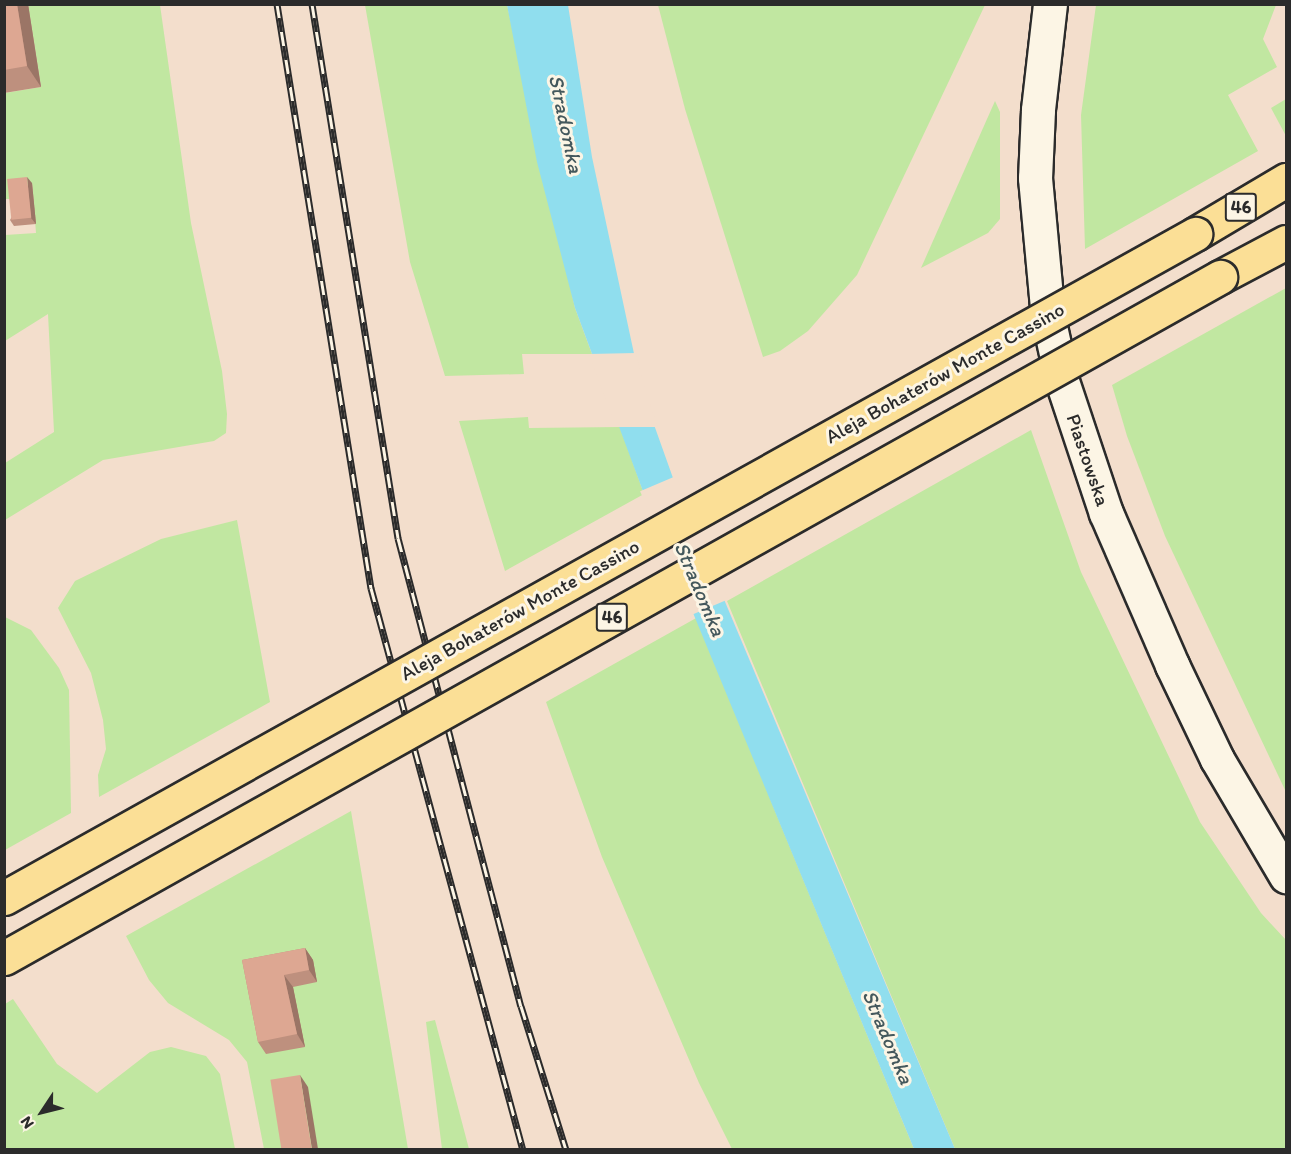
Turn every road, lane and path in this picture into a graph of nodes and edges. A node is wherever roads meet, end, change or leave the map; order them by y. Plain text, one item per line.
1 (1050, 4) edge
2 (1287, 180) edge
3 (1287, 242) edge
4 (1287, 876) edge
5 (4, 898) edge
6 (4, 957) edge

1 - 4 street, Piastowska
2 - 5 main road, Aleja Bohaterów Monte Cassino / 46, bridge
3 - 6 main road, 46, bridge

